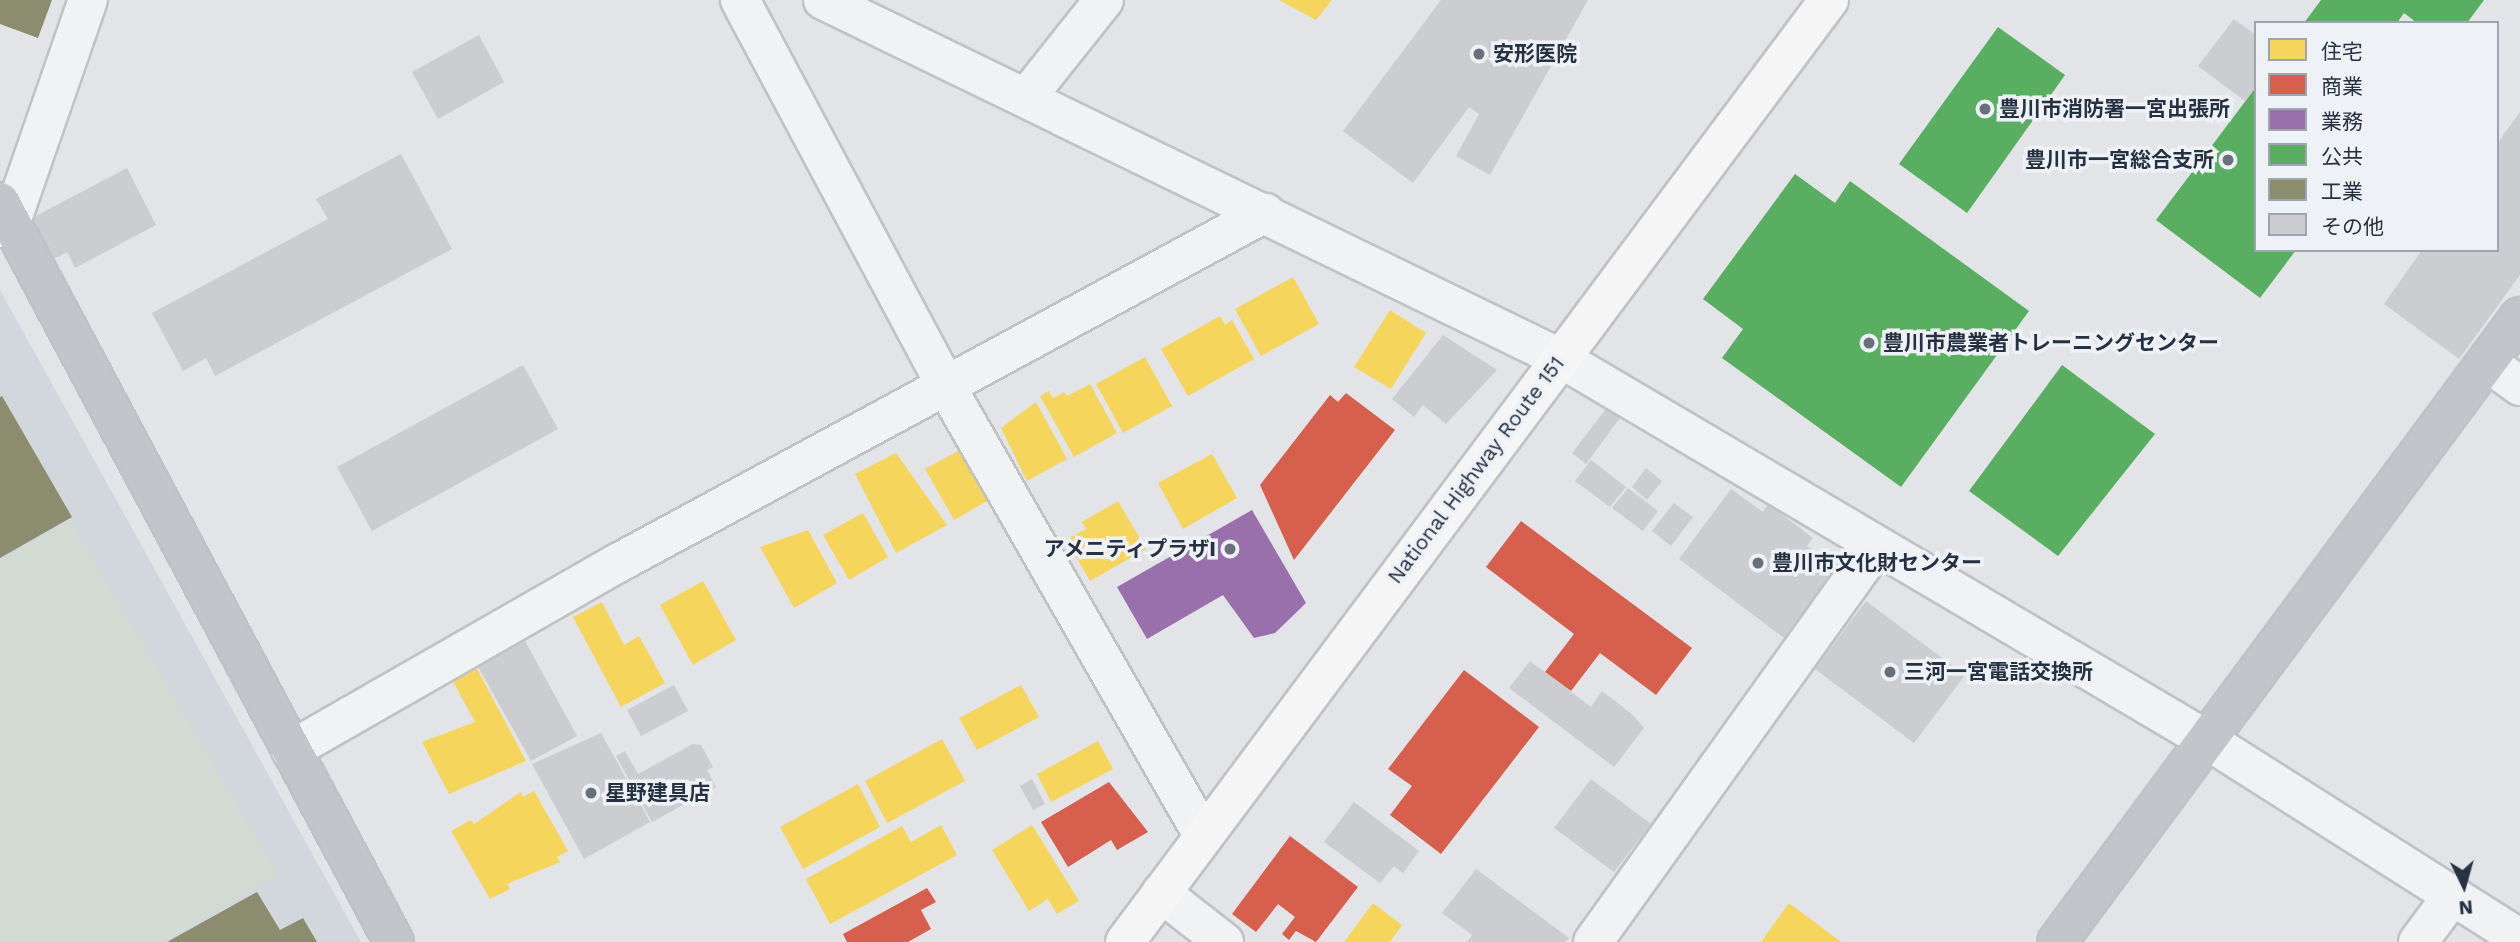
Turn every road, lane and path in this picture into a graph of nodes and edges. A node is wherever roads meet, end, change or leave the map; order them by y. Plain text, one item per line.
1 (88, 0) edge
2 (740, 0) edge
3 (823, 0) edge
4 (1104, 0) edge
5 (1829, 0) edge
6 (1026, 98) junction
7 (1265, 213) junction
8 (4, 217) edge
9 (2520, 317) edge
10 (1560, 358) junction
11 (2487, 362) junction
12 (2520, 386) edge
13 (947, 388) junction
14 (1877, 546) junction
15 (2207, 740) junction
16 (291, 750) junction
17 (1203, 835) junction
18 (1161, 893) junction
19 (2453, 894) junction
20 (2520, 939) edge
21 (394, 942) edge
22 (1125, 942) edge
23 (1224, 942) edge
24 (1593, 942) edge
25 (2057, 942) edge
26 (2418, 942) edge

1 - 8 street
2 - 13 street
3 - 6 street
4 - 6 street
5 - 10 highway, National Highway Route 151
6 - 7 street
7 - 10 street
7 - 13 street
8 - 16 main road
9 - 11 main road
10 - 14 street
10 - 17 highway, National Highway Route 151
11 - 12 street
11 - 15 main road
13 - 16 street
13 - 17 street
14 - 15 street
14 - 24 street
15 - 19 street
15 - 25 main road
16 - 21 main road
17 - 18 highway, National Highway Route 151
18 - 22 highway, National Highway Route 151
18 - 23 street
19 - 20 street
19 - 26 street

